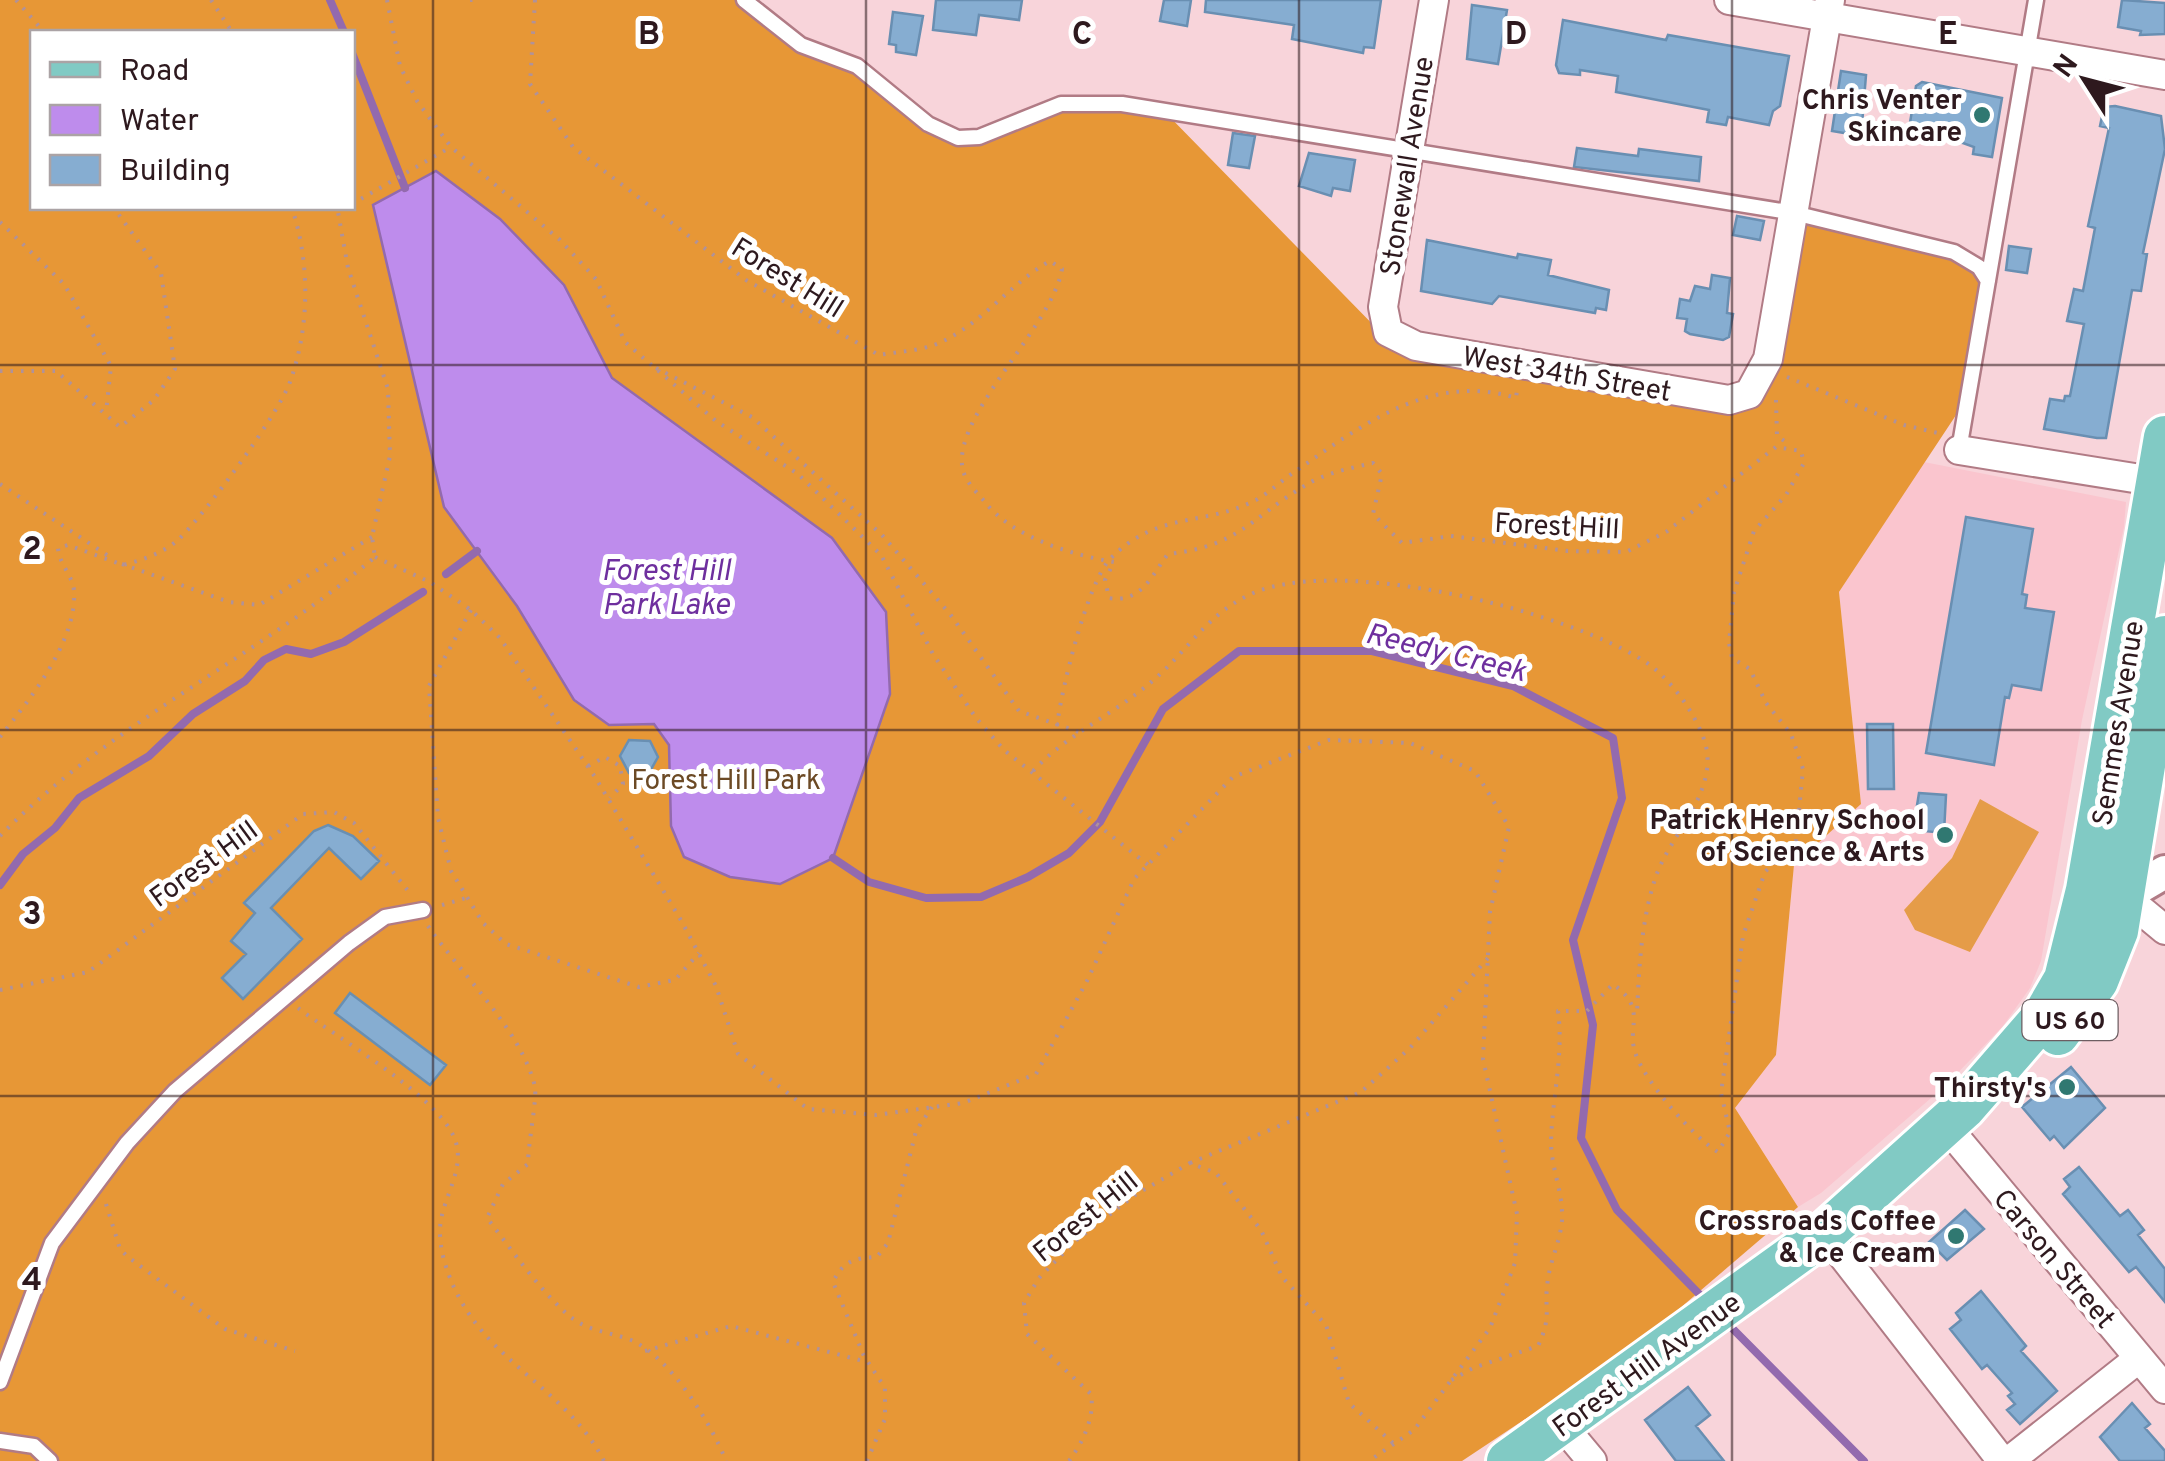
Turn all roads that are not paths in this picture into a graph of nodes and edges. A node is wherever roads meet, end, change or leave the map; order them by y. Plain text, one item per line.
1 (744, 0) edge
2 (1434, 0) edge
3 (1730, 0) edge
4 (2036, 0) edge
5 (1829, 8) edge
6 (2028, 52) junction
7 (2165, 75) edge
8 (1409, 152) junction
9 (1794, 214) junction
10 (1988, 281) junction
11 (1388, 332) joint
12 (2165, 437) edge
13 (1960, 444) joint
14 (2162, 482) edge
15 (2165, 637) edge
16 (2165, 872) edge
17 (2106, 893) junction
18 (423, 910) road end
19 (2165, 930) edge
20 (1955, 1117) junction
21 (1815, 1240) junction
22 (2138, 1359) junction
23 (0, 1382) edge
24 (2165, 1390) edge
25 (1562, 1424) junction
26 (0, 1441) edge
27 (50, 1461) edge
28 (1508, 1461) edge
29 (1592, 1461) edge
30 (2005, 1461) edge

1 - 8 lane
2 - 8 street, Stonewall Avenue
3 - 5 street
4 - 6 lane
5 - 6 street
5 - 9 street
6 - 7 street
6 - 10 lane
8 - 9 lane
8 - 11 street, Stonewall Avenue
9 - 10 lane
9 - 11 street, West 34th Street
10 - 13 lane
12 - 14 main road, Semmes Avenue / US 60
13 - 14 street
14 - 17 main road, Semmes Avenue / US 60
15 - 17 main road, Semmes Avenue / US 60
16 - 17 street
17 - 19 street
17 - 20 main road, Forest Hill Avenue / US 60
18 - 23 lane
20 - 21 main road, Forest Hill Avenue / US 60
20 - 22 street, Carson Street
21 - 25 main road, Forest Hill Avenue / US 60
21 - 30 street
22 - 24 street, Carson Street
22 - 30 street
25 - 28 main road, Forest Hill Avenue / US 60
25 - 29 street
26 - 27 lane

